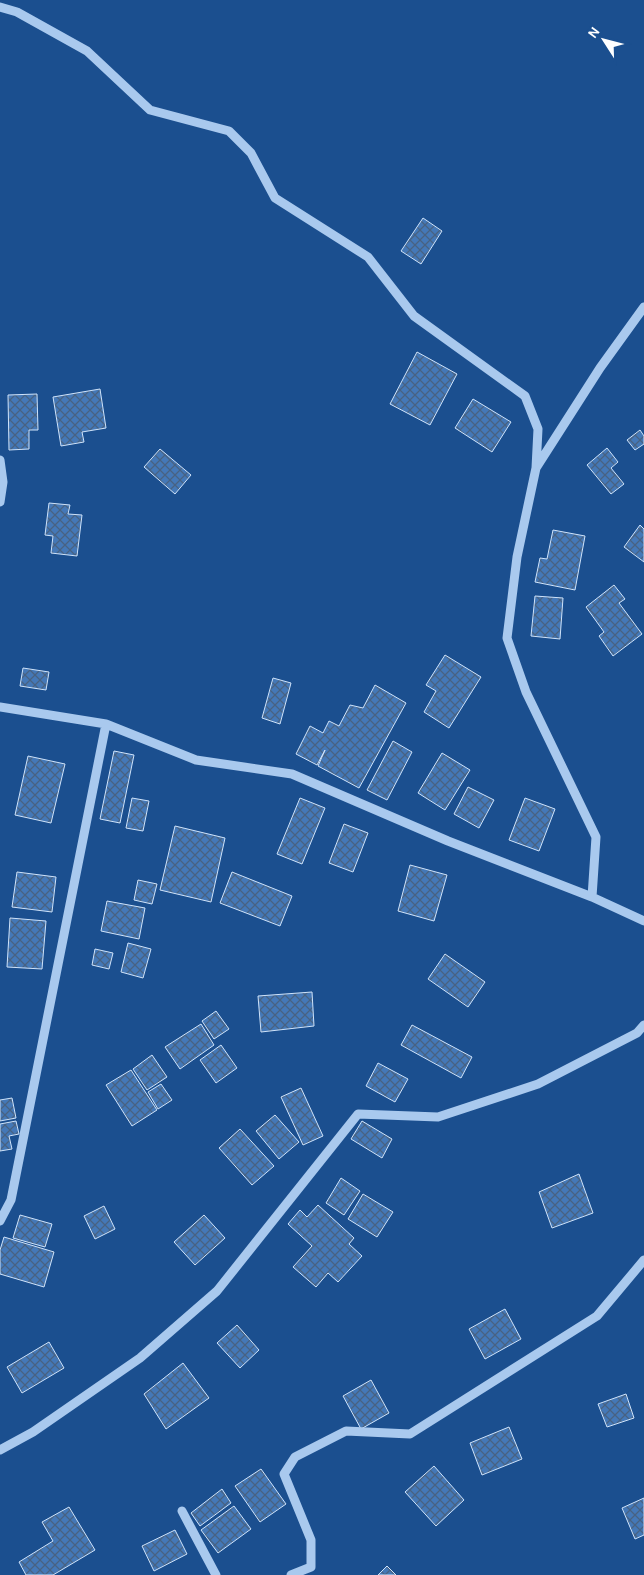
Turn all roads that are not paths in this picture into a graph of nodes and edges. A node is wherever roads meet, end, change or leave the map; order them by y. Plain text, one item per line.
1 (0, 7) edge
2 (644, 307) edge
3 (0, 460) edge
4 (536, 468) junction
5 (0, 502) edge
6 (0, 707) edge
7 (106, 724) junction
8 (592, 897) junction
9 (644, 922) edge
10 (644, 1025) edge
11 (0, 1222) edge
12 (644, 1260) edge
13 (0, 1450) edge
14 (182, 1511) dead end
15 (216, 1575) edge
16 (291, 1575) edge

1 - 4 street
2 - 4 street
3 - 5 street
4 - 8 street
6 - 7 street
7 - 8 street
7 - 11 street
8 - 9 street
10 - 13 street
12 - 16 street
14 - 15 street

